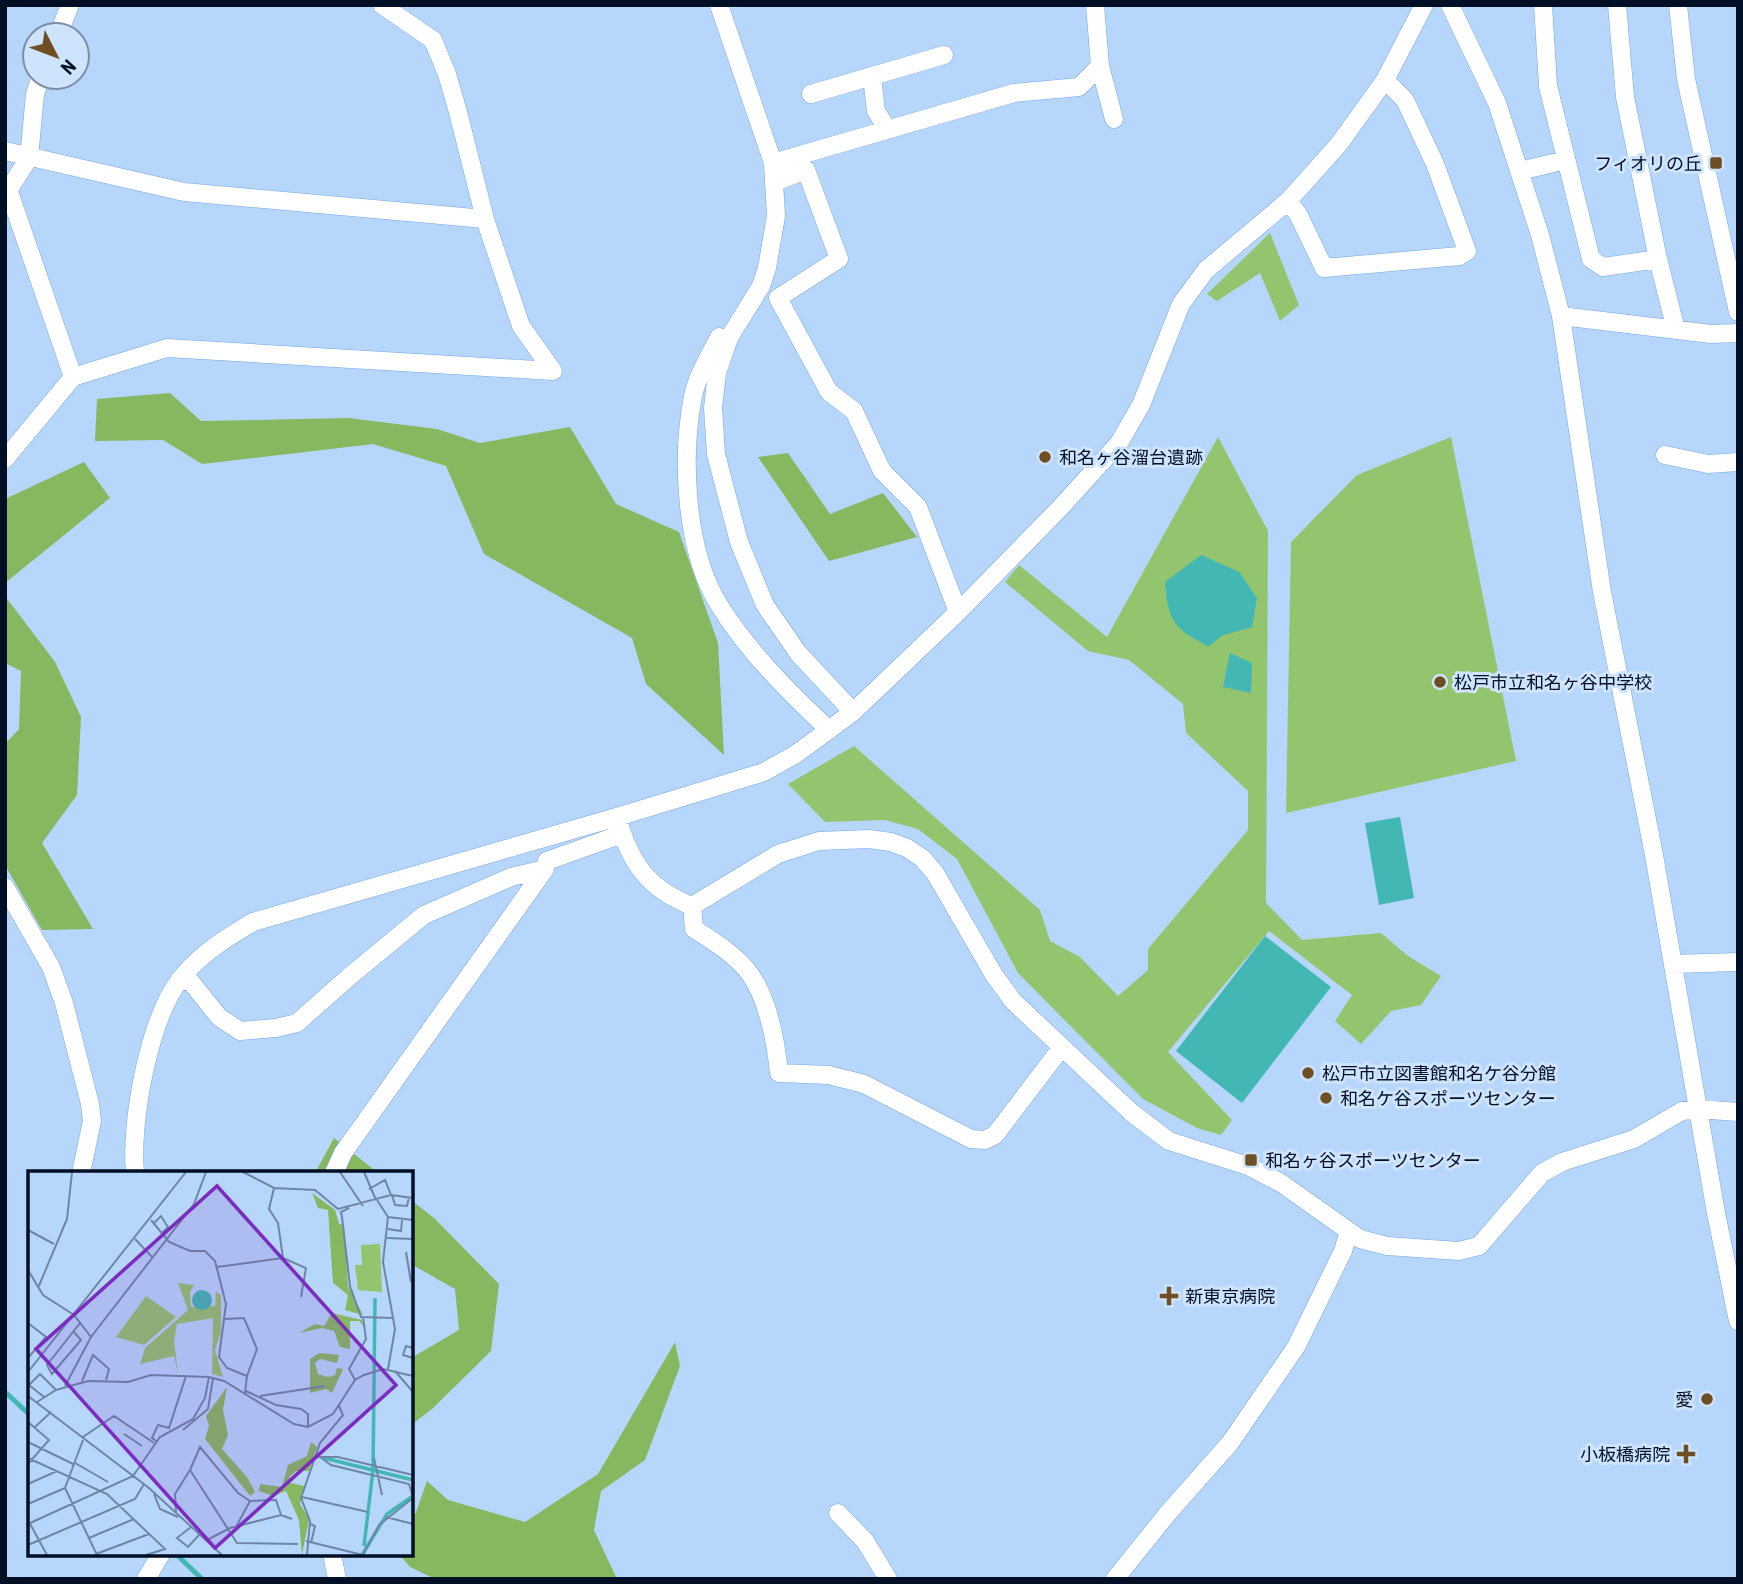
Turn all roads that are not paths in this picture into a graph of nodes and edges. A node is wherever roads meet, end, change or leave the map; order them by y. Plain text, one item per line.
1 (382, 5) edge
2 (719, 5) edge
3 (1095, 5) edge
4 (1424, 5) edge
5 (1450, 5) edge
6 (1543, 5) edge
7 (1616, 5) edge
8 (1678, 5) edge
9 (944, 55) dead end
10 (1100, 66) junction
11 (872, 77) junction
12 (1385, 80) junction
13 (36, 91) edge
14 (811, 94) dead end
15 (1114, 119) dead end
16 (888, 130) junction
17 (5, 151) edge
18 (29, 158) junction
19 (1566, 160) junction
20 (773, 163) junction
21 (1520, 171) junction
22 (775, 182) junction
23 (7, 194) edge
24 (1288, 201) junction
25 (485, 219) junction
26 (771, 246) junction
27 (1657, 259) junction
28 (1738, 312) edge
29 (1561, 316) junction
30 (1676, 330) junction
31 (1738, 333) edge
32 (73, 377) junction
33 (1665, 455) dead end
34 (5, 459) edge
35 (1738, 462) edge
36 (958, 612) junction
37 (853, 712) junction
38 (829, 730) junction
39 (620, 826) junction
40 (545, 869) junction
41 (5, 887) edge
42 (692, 906) junction
43 (1738, 962) edge
44 (1673, 964) junction
45 (180, 979) junction
46 (1062, 1047) junction
47 (1698, 1109) junction
48 (1738, 1112) edge
49 (81, 1171) edge
50 (135, 1171) edge
51 (335, 1171) edge
52 (1349, 1231) junction
53 (1738, 1321) edge
54 (838, 1513) dead end
55 (160, 1556) edge
56 (332, 1556) edge
57 (146, 1579) edge
58 (337, 1579) edge
59 (888, 1579) edge
60 (1115, 1579) edge

1 - 25 street
2 - 20 street
3 - 10 street
4 - 12 street
5 - 21 street
6 - 19 street
7 - 27 street
8 - 28 street
9 - 11 street
10 - 15 street
10 - 16 street
11 - 14 street
11 - 16 street
12 - 24 street
12 - 24 street
13 - 18 street
16 - 20 street
17 - 18 street
18 - 23 street
18 - 25 street
19 - 21 street
19 - 27 street
20 - 22 street
21 - 29 street
22 - 26 street
22 - 36 street
23 - 32 street
24 - 36 street
25 - 32 street
26 - 37 street
26 - 38 street
27 - 30 street
29 - 30 street
29 - 44 street
30 - 31 street
32 - 34 street
33 - 35 street
36 - 37 street
37 - 38 street
38 - 39 street
39 - 40 street
39 - 42 street
39 - 45 street
40 - 45 street
40 - 51 street
41 - 49 street
42 - 46 street
42 - 46 street
43 - 44 street
44 - 47 street
45 - 50 street
46 - 52 street
47 - 48 street
47 - 52 street
47 - 53 street
52 - 60 street
54 - 59 street
55 - 57 street
56 - 58 street

